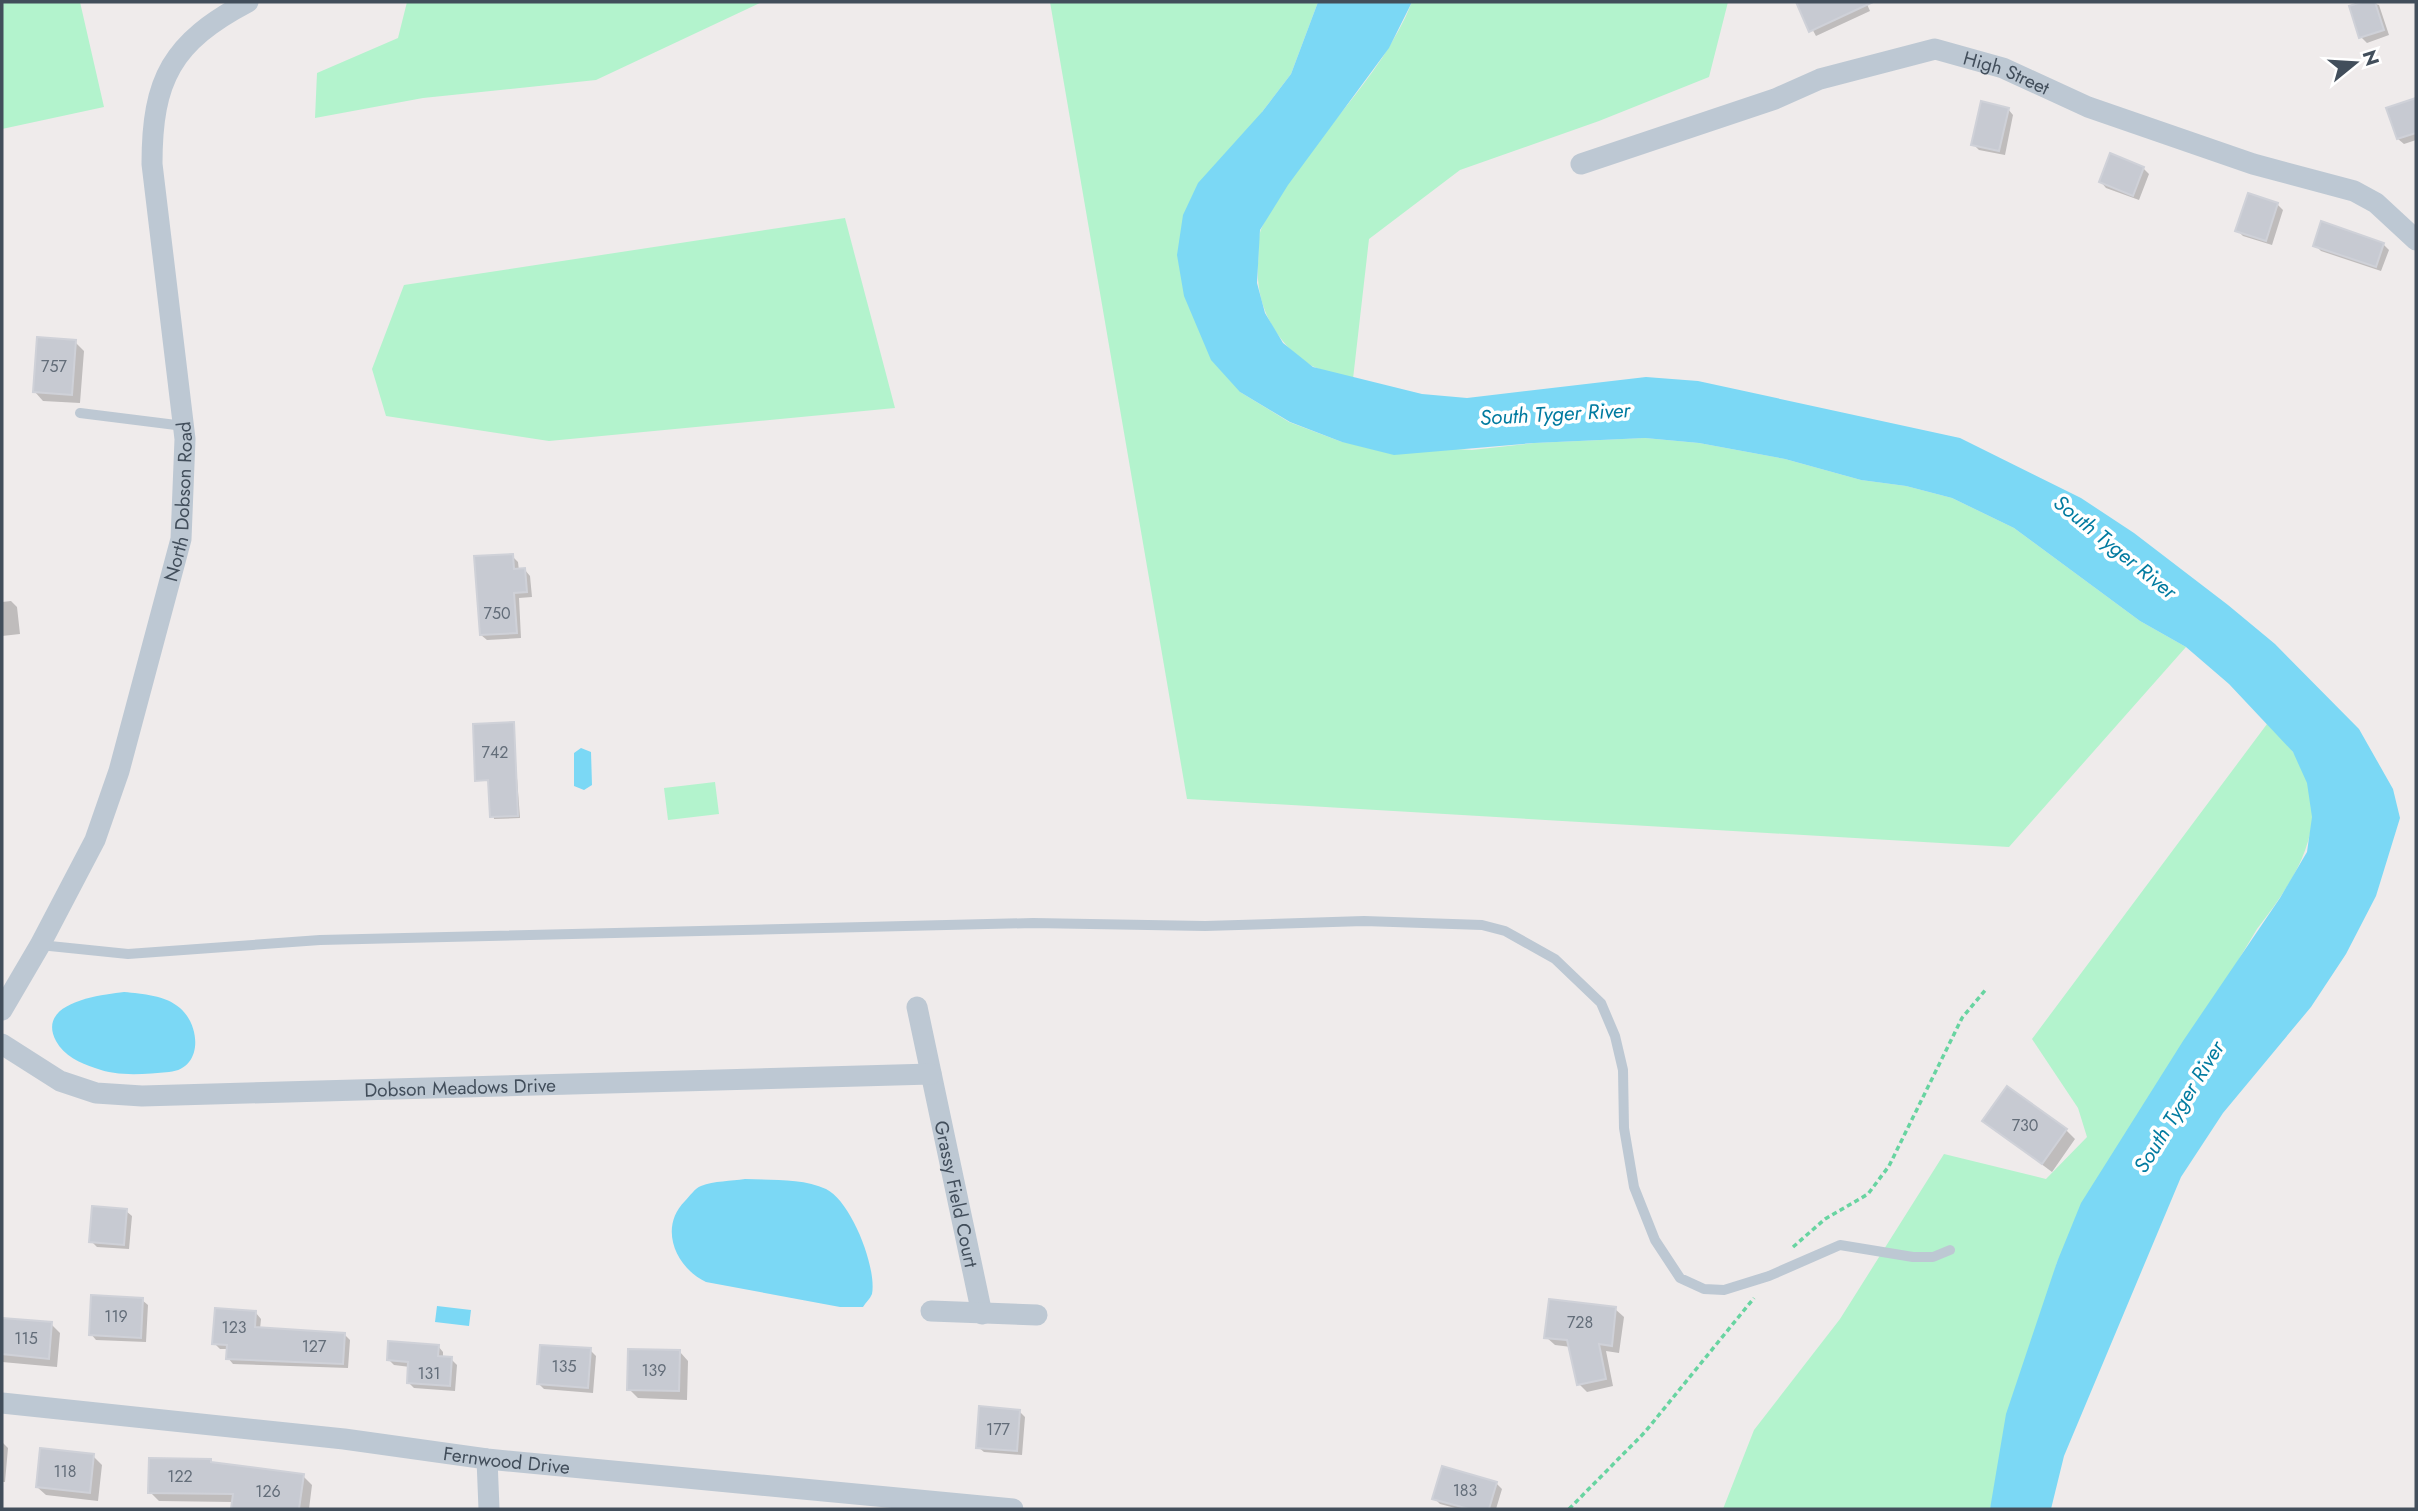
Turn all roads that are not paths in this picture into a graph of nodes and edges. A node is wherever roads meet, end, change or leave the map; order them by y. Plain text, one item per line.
1 (248, 2) edge
2 (1581, 164) dead end
3 (2416, 240) edge
4 (80, 413) dead end
5 (184, 426) junction
6 (40, 945) junction
7 (917, 1007) dead end
8 (2, 1010) edge
9 (2, 1044) edge
10 (931, 1074) junction
11 (1950, 1250) dead end
12 (931, 1311) dead end
13 (982, 1314) junction
14 (1037, 1315) dead end
15 (2, 1403) edge
16 (487, 1459) junction
17 (489, 1509) edge
18 (1013, 1509) edge

1 - 5 street, North Dobson Road
2 - 3 street, High Street
4 - 5 lane
5 - 6 street, North Dobson Road
6 - 8 street, North Dobson Road
6 - 11 lane
7 - 10 street, Grassy Field Court
9 - 10 street, Dobson Meadows Drive
10 - 13 street, Grassy Field Court
12 - 13 street
13 - 14 street
15 - 16 street, Fernwood Drive
16 - 17 street
16 - 18 street, Fernwood Drive

